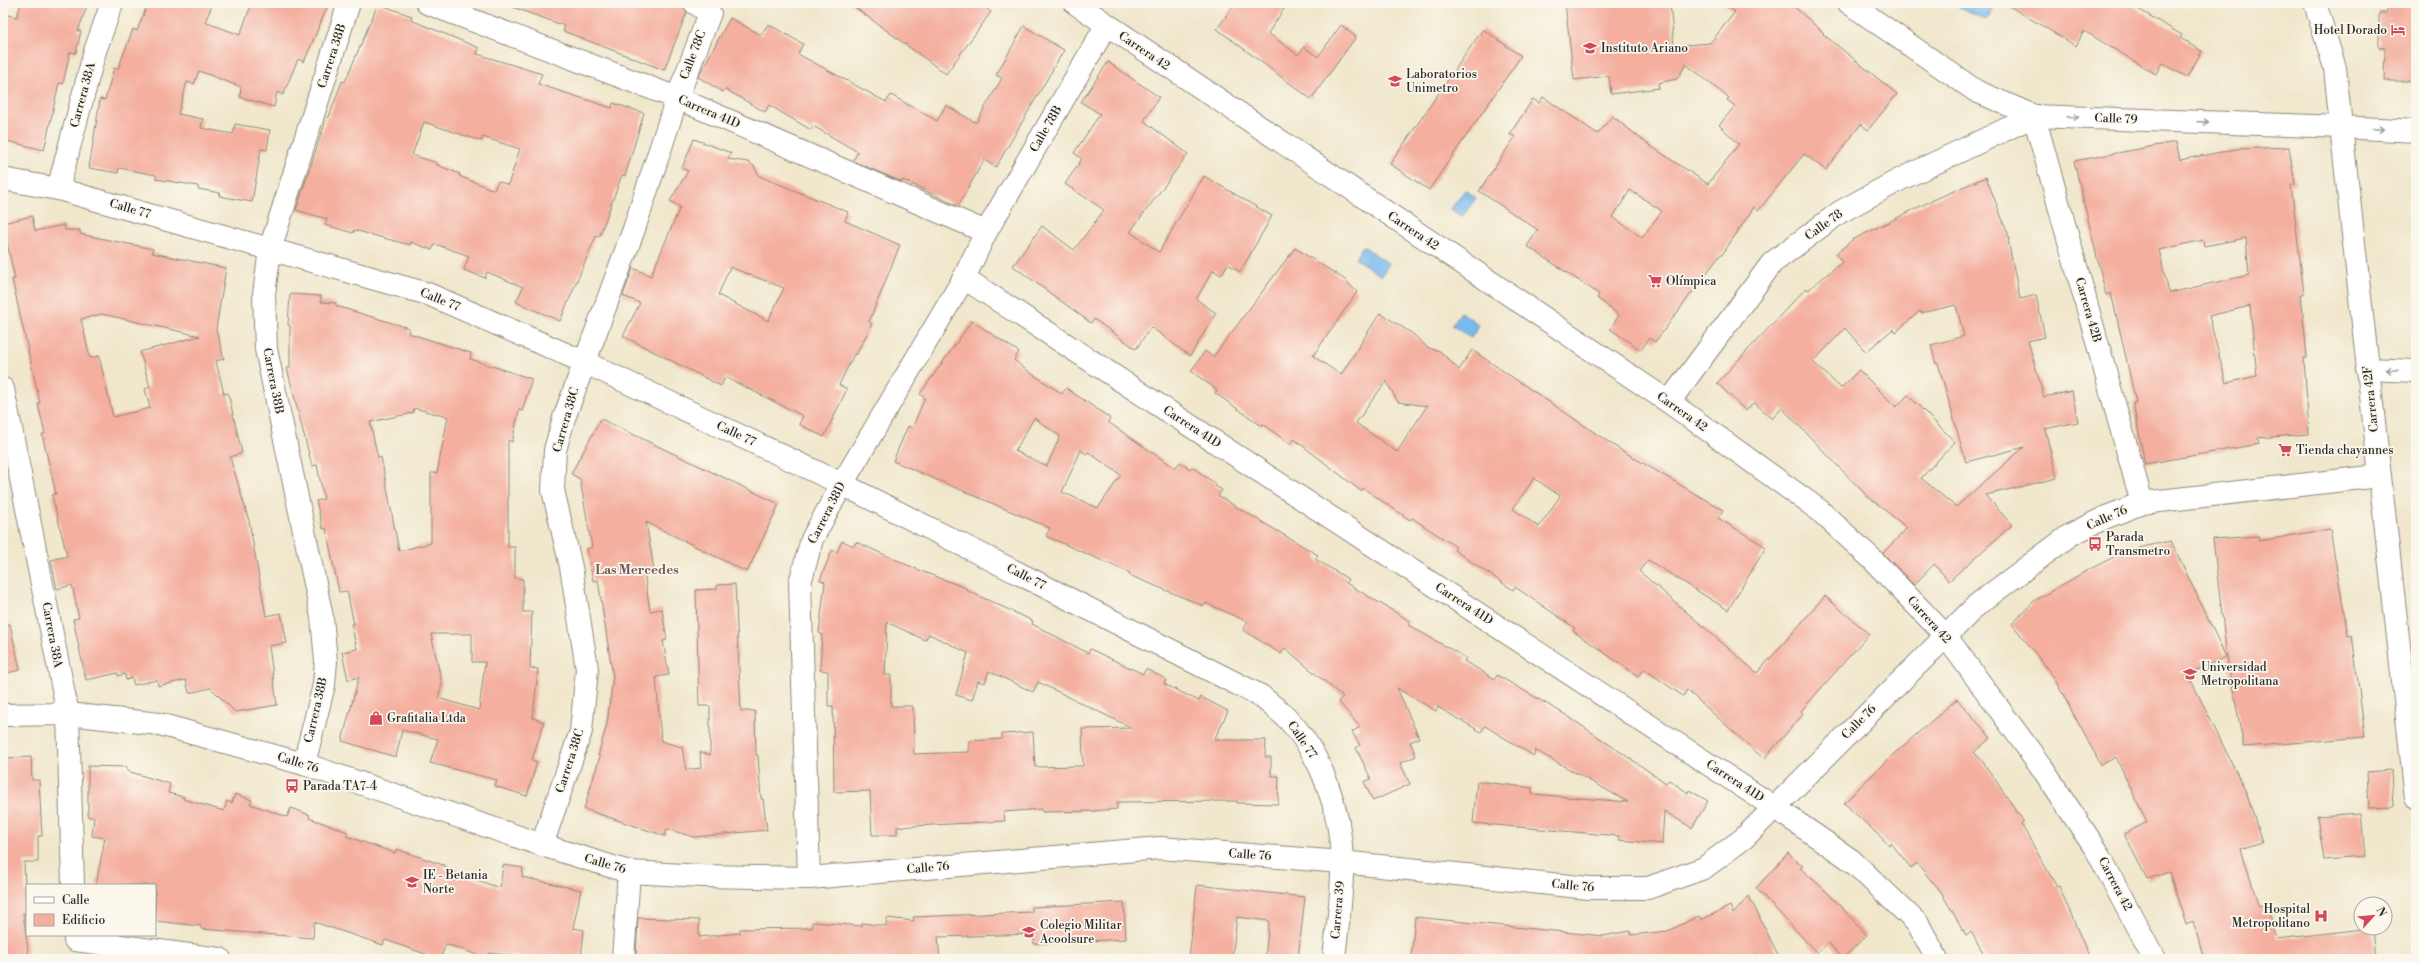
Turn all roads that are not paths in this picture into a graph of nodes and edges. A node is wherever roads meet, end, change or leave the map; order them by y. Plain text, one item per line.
1 (112, 3) edge
2 (348, 3) edge
3 (427, 3) edge
4 (1075, 3) edge
5 (1849, 3) edge
6 (2315, 3) edge
7 (702, 8) edge
8 (1106, 26) junction
9 (677, 98) junction
10 (2034, 116) junction
11 (2341, 127) junction
12 (2416, 131) edge
13 (3, 179) edge
14 (58, 189) junction
15 (986, 232) junction
16 (270, 249) junction
17 (964, 278) junction
18 (584, 362) junction
19 (2367, 369) junction
20 (2416, 371) edge
21 (3, 389) edge
22 (1669, 402) junction
23 (2379, 476) junction
24 (842, 484) junction
25 (2142, 503) junction
26 (1945, 635) junction
27 (68, 714) junction
28 (3, 715) edge
29 (304, 764) junction
30 (2416, 798) edge
31 (1774, 807) junction
32 (542, 845) junction
33 (1342, 862) junction
34 (629, 872) junction
35 (809, 878) junction
36 (73, 884) edge
37 (76, 945) edge
38 (220, 959) edge
39 (623, 959) edge
40 (1334, 959) edge
41 (1937, 959) edge
42 (2154, 959) edge

1 - 14 street, Carrera 38A
2 - 16 street, Carrera 38B
3 - 9 street, Carrera 41D
4 - 8 street, Carrera 42
5 - 10 street, Calle 79
6 - 11 street, Carrera 42F
7 - 9 street, Calle 78C
8 - 15 street, Calle 78B
8 - 22 street, Carrera 42
9 - 15 street, Carrera 41D
9 - 18 street, Carrera 38C
10 -> 11 street, Calle 79
10 - 22 street, Calle 78
10 - 25 street, Carrera 42B
11 -> 12 street, Calle 79
11 - 19 street, Carrera 42F
13 - 14 street, Calle 77
14 - 16 street, Calle 77
15 - 17 street, Carrera 38D
16 - 18 street, Calle 77
16 - 29 street, Carrera 38B
17 - 24 street, Carrera 38D
17 - 31 street, Carrera 41D
18 - 24 street, Calle 77
18 - 32 street, Carrera 38C
20 -> 19 street
19 - 23 street, Carrera 42F
21 - 27 street, Carrera 38A
22 - 26 street, Carrera 42
23 - 25 street, Calle 76
23 - 30 street, Carrera 42F
24 - 33 street, Calle 77
24 - 35 street, Carrera 38D
25 - 26 street, Calle 76
26 - 31 street, Calle 76
26 - 42 street, Carrera 42
27 - 28 street, Calle 76
27 - 29 street, Calle 76
27 - 36 street, Carrera 38A
29 - 32 street, Calle 76
31 - 33 street, Calle 76
31 - 41 street, Carrera 41D
32 - 34 street, Calle 76
33 - 35 street, Calle 76
33 - 40 street, Carrera 39
34 - 35 street, Calle 76
34 - 39 street
37 - 38 street

